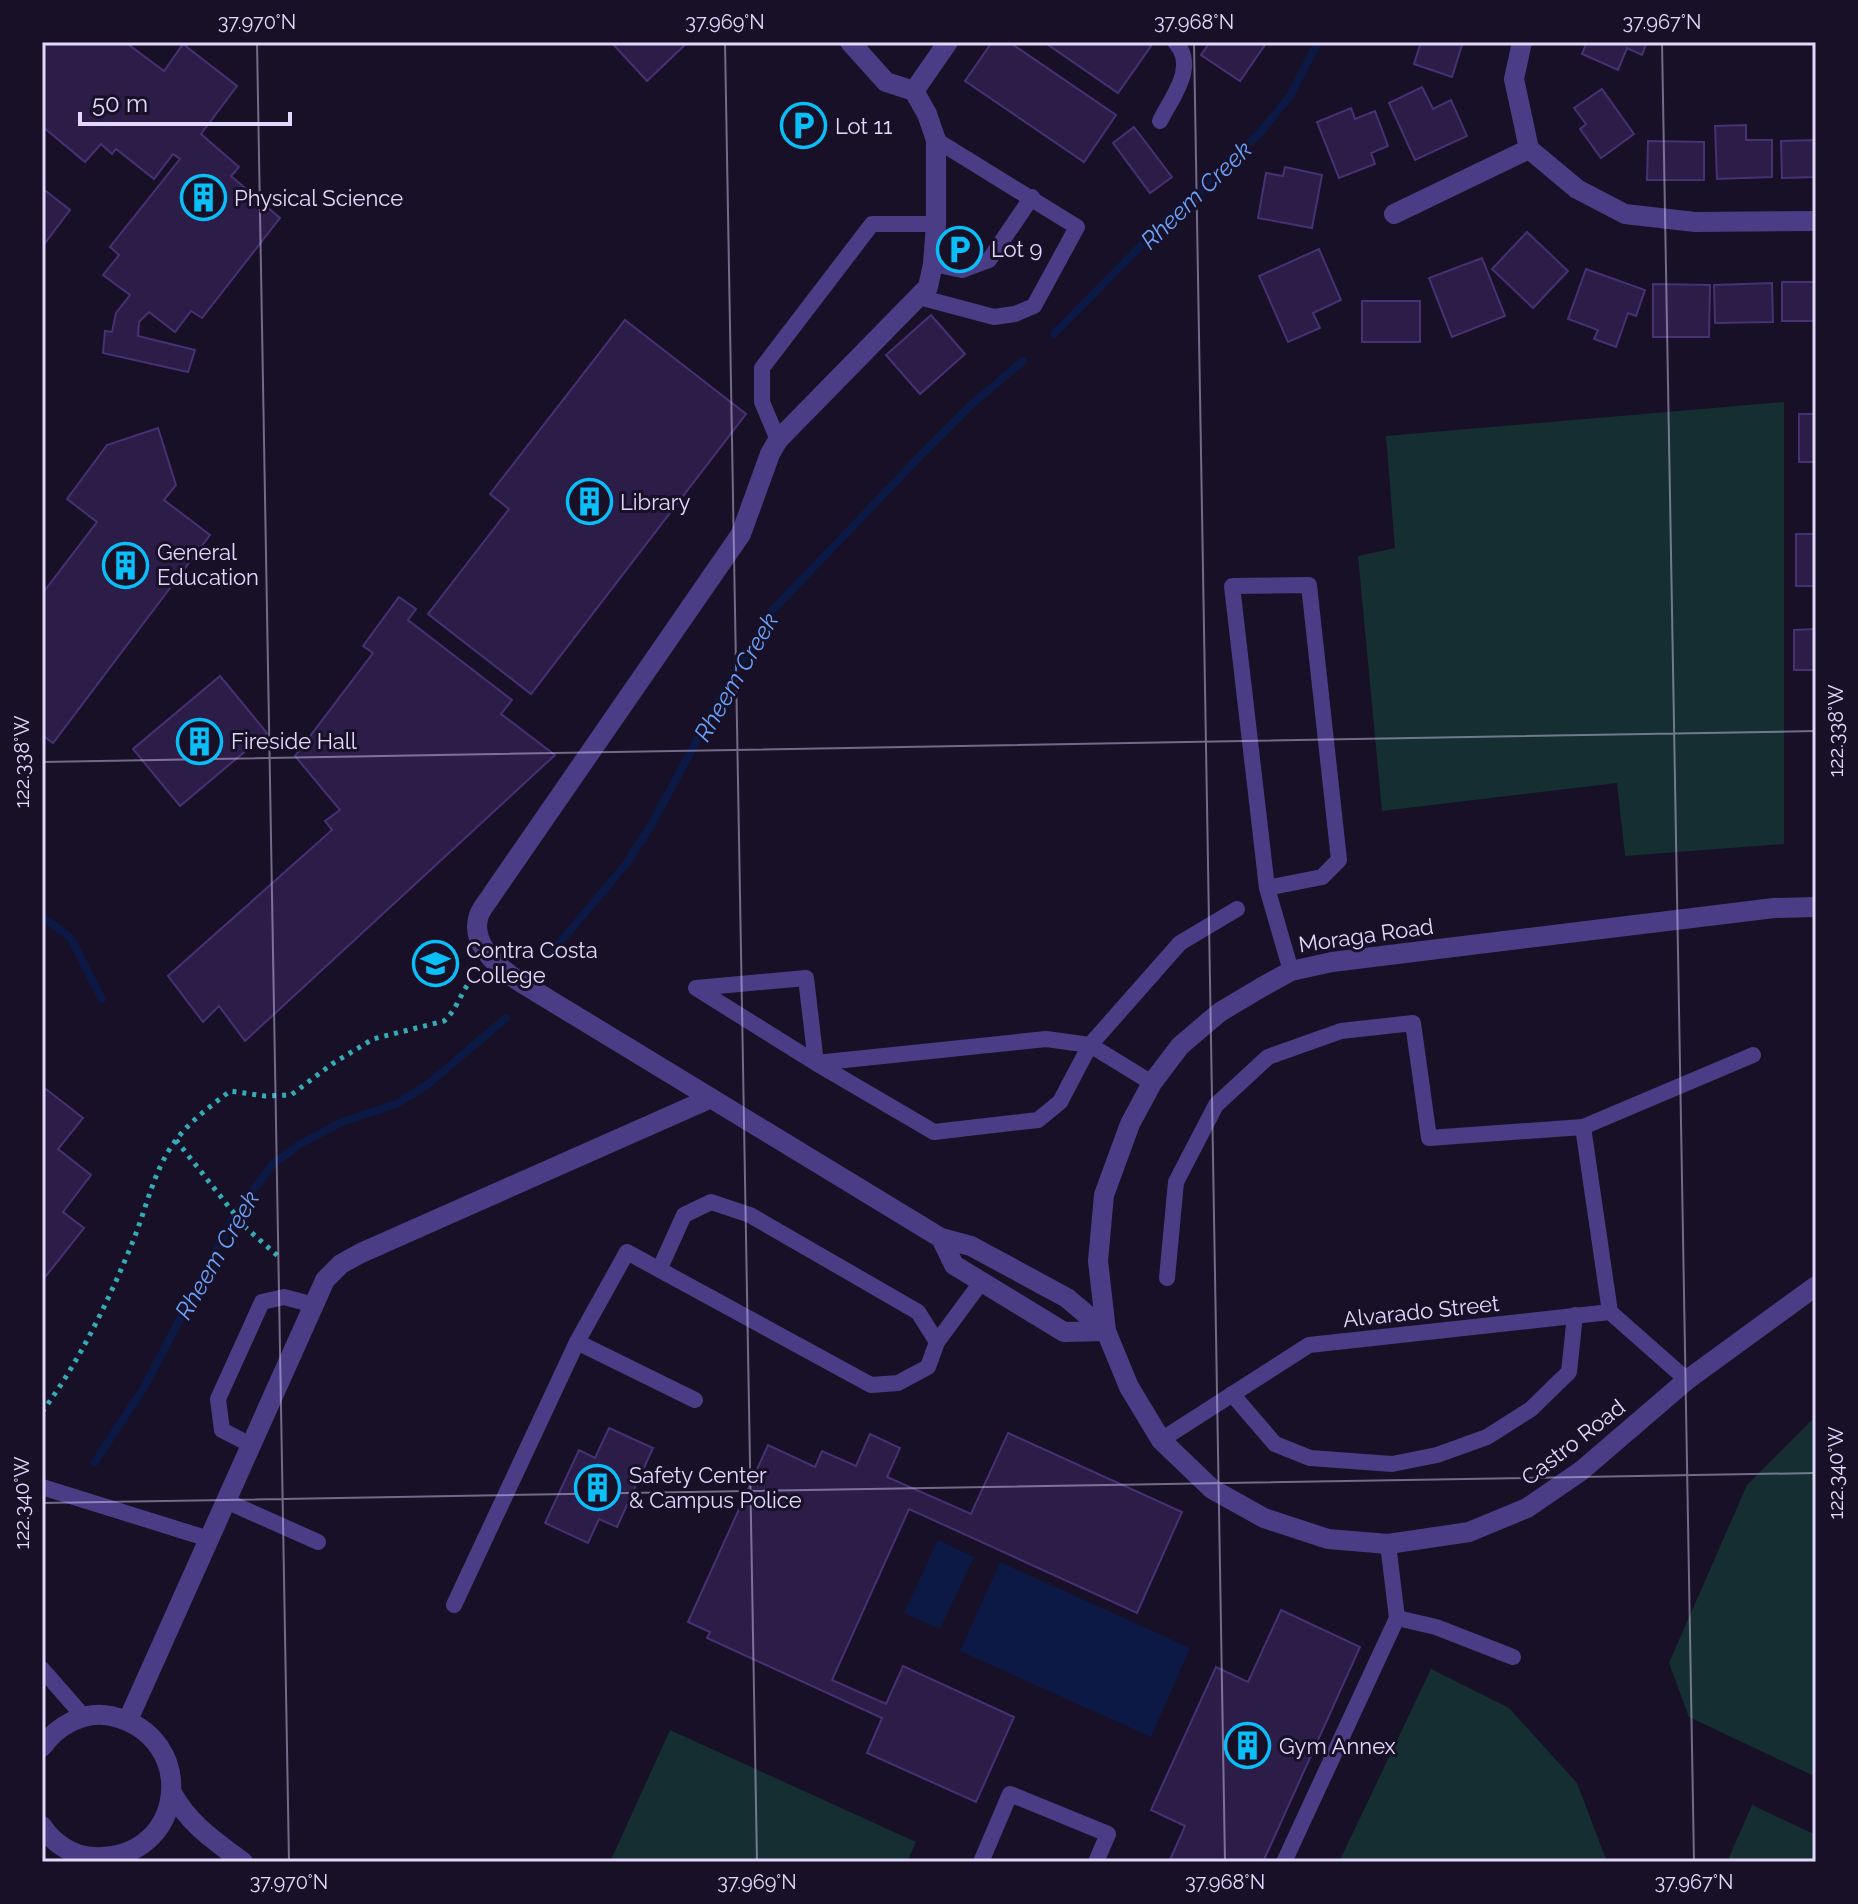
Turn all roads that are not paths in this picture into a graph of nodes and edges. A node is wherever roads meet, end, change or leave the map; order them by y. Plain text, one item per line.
1 (850, 42) edge
2 (948, 42) edge
3 (1175, 42) edge
4 (1522, 42) edge
5 (914, 91) junction
6 (1160, 121) dead end
7 (936, 140) junction
8 (1529, 149) junction
9 (1032, 197) junction
10 (1394, 214) dead end
11 (1816, 221) edge
12 (936, 224) junction
13 (933, 264) junction
14 (919, 297) junction
15 (778, 440) junction
16 (1267, 888) junction
17 (1816, 898) edge
18 (1816, 907) edge
19 (1237, 909) dead end
20 (1291, 971) junction
21 (1090, 1045) junction
22 (1753, 1055) dead end
23 (816, 1063) junction
24 (1152, 1083) junction
25 (711, 1098) junction
26 (1583, 1127) junction
27 (941, 1238) junction
28 (660, 1268) junction
29 (1167, 1278) dead end
30 (982, 1281) junction
31 (1816, 1286) edge
32 (314, 1305) junction
33 (1610, 1312) junction
34 (1575, 1315) junction
35 (1106, 1331) junction
36 (577, 1342) junction
37 (937, 1342) junction
38 (1687, 1380) junction
39 (1232, 1394) junction
40 (695, 1400) dead end
41 (1161, 1440) junction
42 (251, 1445) junction
43 (42, 1487) edge
44 (226, 1501) junction
45 (209, 1539) junction
46 (318, 1542) dead end
47 (1388, 1544) junction
48 (454, 1605) dead end
49 (1397, 1618) junction
50 (1513, 1657) dead end
51 (42, 1669) edge
52 (84, 1717) junction
53 (128, 1720) junction
54 (42, 1747) edge
55 (172, 1793) junction
56 (42, 1826) edge
57 (985, 1854) edge
58 (137, 1857) edge
59 (243, 1862) edge
60 (1096, 1862) edge
61 (1284, 1862) edge

1 - 5 street
2 - 5 street
3 - 6 lane
4 - 8 street
5 - 7 street
7 - 9 lane
7 - 12 street
8 - 10 street
8 - 11 street
9 - 13 lane
9 - 14 lane
12 - 13 street
12 - 15 lane
13 - 14 street
14 - 15 street
15 - 25 street
16 - 16 lane
16 - 20 lane
17 - 18 lane
18 - 20 street, Moraga Road
19 - 21 lane
20 - 24 street, Moraga Road
21 - 23 lane
21 - 23 lane
21 - 24 lane
22 - 26 lane
23 - 23 lane
24 - 35 street, Moraga Road
25 - 27 street
25 - 32 street
26 - 29 lane
26 - 33 lane
27 - 30 street
27 - 35 street
28 - 36 lane
28 - 37 lane
28 - 37 lane
30 - 35 street
30 - 37 lane
31 - 38 street, Castro Road
32 - 42 street
32 - 42 lane
33 - 34 lane, Alvarado Street
33 - 38 lane
34 - 39 lane, Alvarado Street
34 - 39 lane
35 - 41 street, Moraga Road
36 - 40 lane
36 - 48 lane
38 - 47 street, Castro Road
39 - 41 lane, Alvarado Street
41 - 47 street, Castro Road
42 - 44 street
43 - 45 lane
44 - 45 street
44 - 46 lane
45 - 53 street
47 - 49 lane
49 - 50 lane
49 - 61 lane
51 - 52 lane
52 - 53 street
52 - 54 street
53 - 55 street
55 - 58 street
55 - 59 street
56 - 58 street
57 - 60 lane

